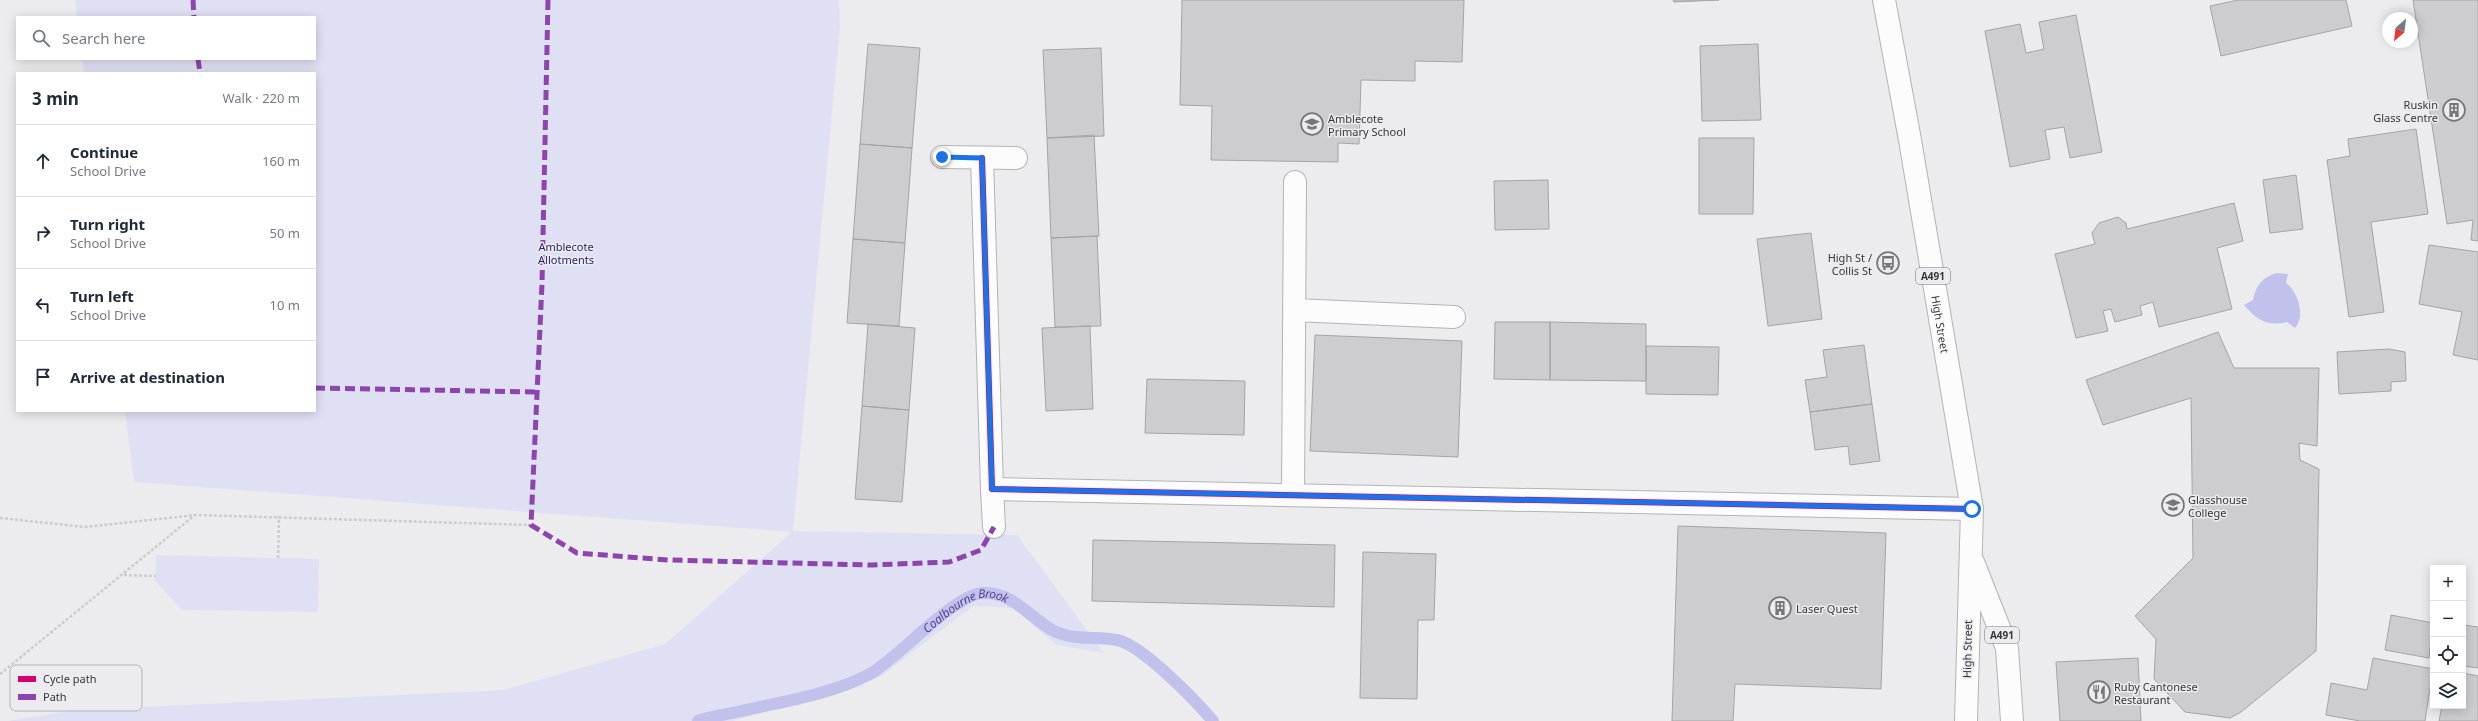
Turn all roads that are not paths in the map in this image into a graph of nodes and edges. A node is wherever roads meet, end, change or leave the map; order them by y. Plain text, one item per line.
1 (1884, 0) edge
2 (942, 157) dead end
3 (982, 158) junction
4 (1016, 158) dead end
5 (1295, 182) dead end
6 (1294, 310) junction
7 (1454, 317) dead end
8 (992, 489) junction
9 (1293, 495) junction
10 (1972, 509) junction
11 (994, 527) dead end
12 (1970, 554) junction
13 (1966, 721) edge
14 (2012, 721) edge

1 - 10 main road, High Street / A491
2 - 3 main road
3 - 4 main road
3 - 8 main road
5 - 6 main road
6 - 7 main road
6 - 9 main road
8 - 9 main road
8 - 11 main road
9 - 10 main road
10 - 12 main road, High Street / A491
12 - 13 main road, High Street / A491
12 - 14 main road, High Street / A491

